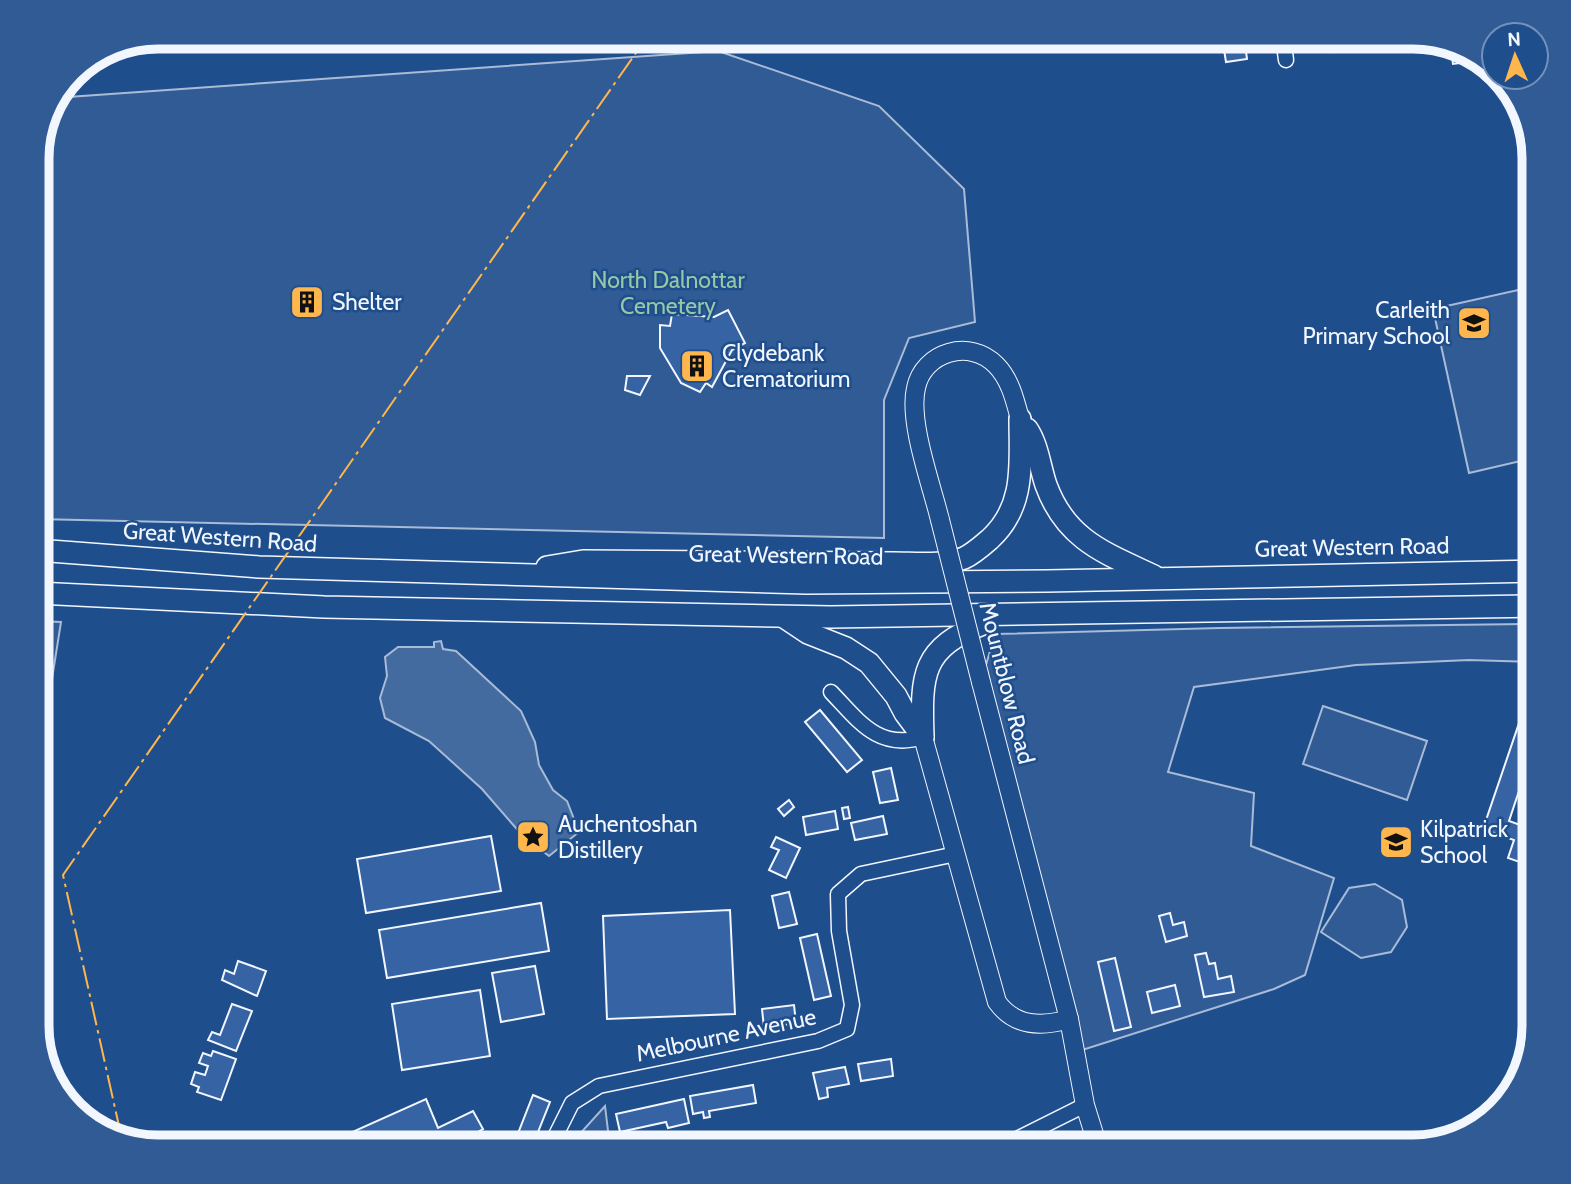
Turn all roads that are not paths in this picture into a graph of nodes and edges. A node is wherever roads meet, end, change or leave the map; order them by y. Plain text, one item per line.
1 (1285, 49) edge
2 (1286, 60) dead end
3 (1020, 419) junction
4 (49, 551) edge
5 (1522, 571) edge
6 (507, 575) junction
7 (1157, 578) junction
8 (49, 594) edge
9 (1522, 606) edge
10 (1003, 616) junction
11 (784, 617) junction
12 (831, 692) dead end
13 (923, 737) junction
14 (956, 854) junction
15 (1069, 1019) junction
16 (1085, 1105) junction
17 (556, 1135) edge
18 (1025, 1135) edge
19 (1094, 1135) edge

1 - 2 street
3 - 6 main road
3 - 7 main road
3 - 15 street, Mountblow Road, bridge
4 - 6 main road, Great Western Road
5 - 7 main road, Great Western Road
6 - 7 main road, Great Western Road
8 - 11 main road
9 - 10 main road
10 - 11 main road
10 - 13 main road
11 - 13 main road
12 - 13 street
13 - 14 street
14 - 15 street
14 - 17 street, Melbourne Avenue
15 - 16 street, Mountblow Road
16 - 18 street
16 - 19 street, Mountblow Road

